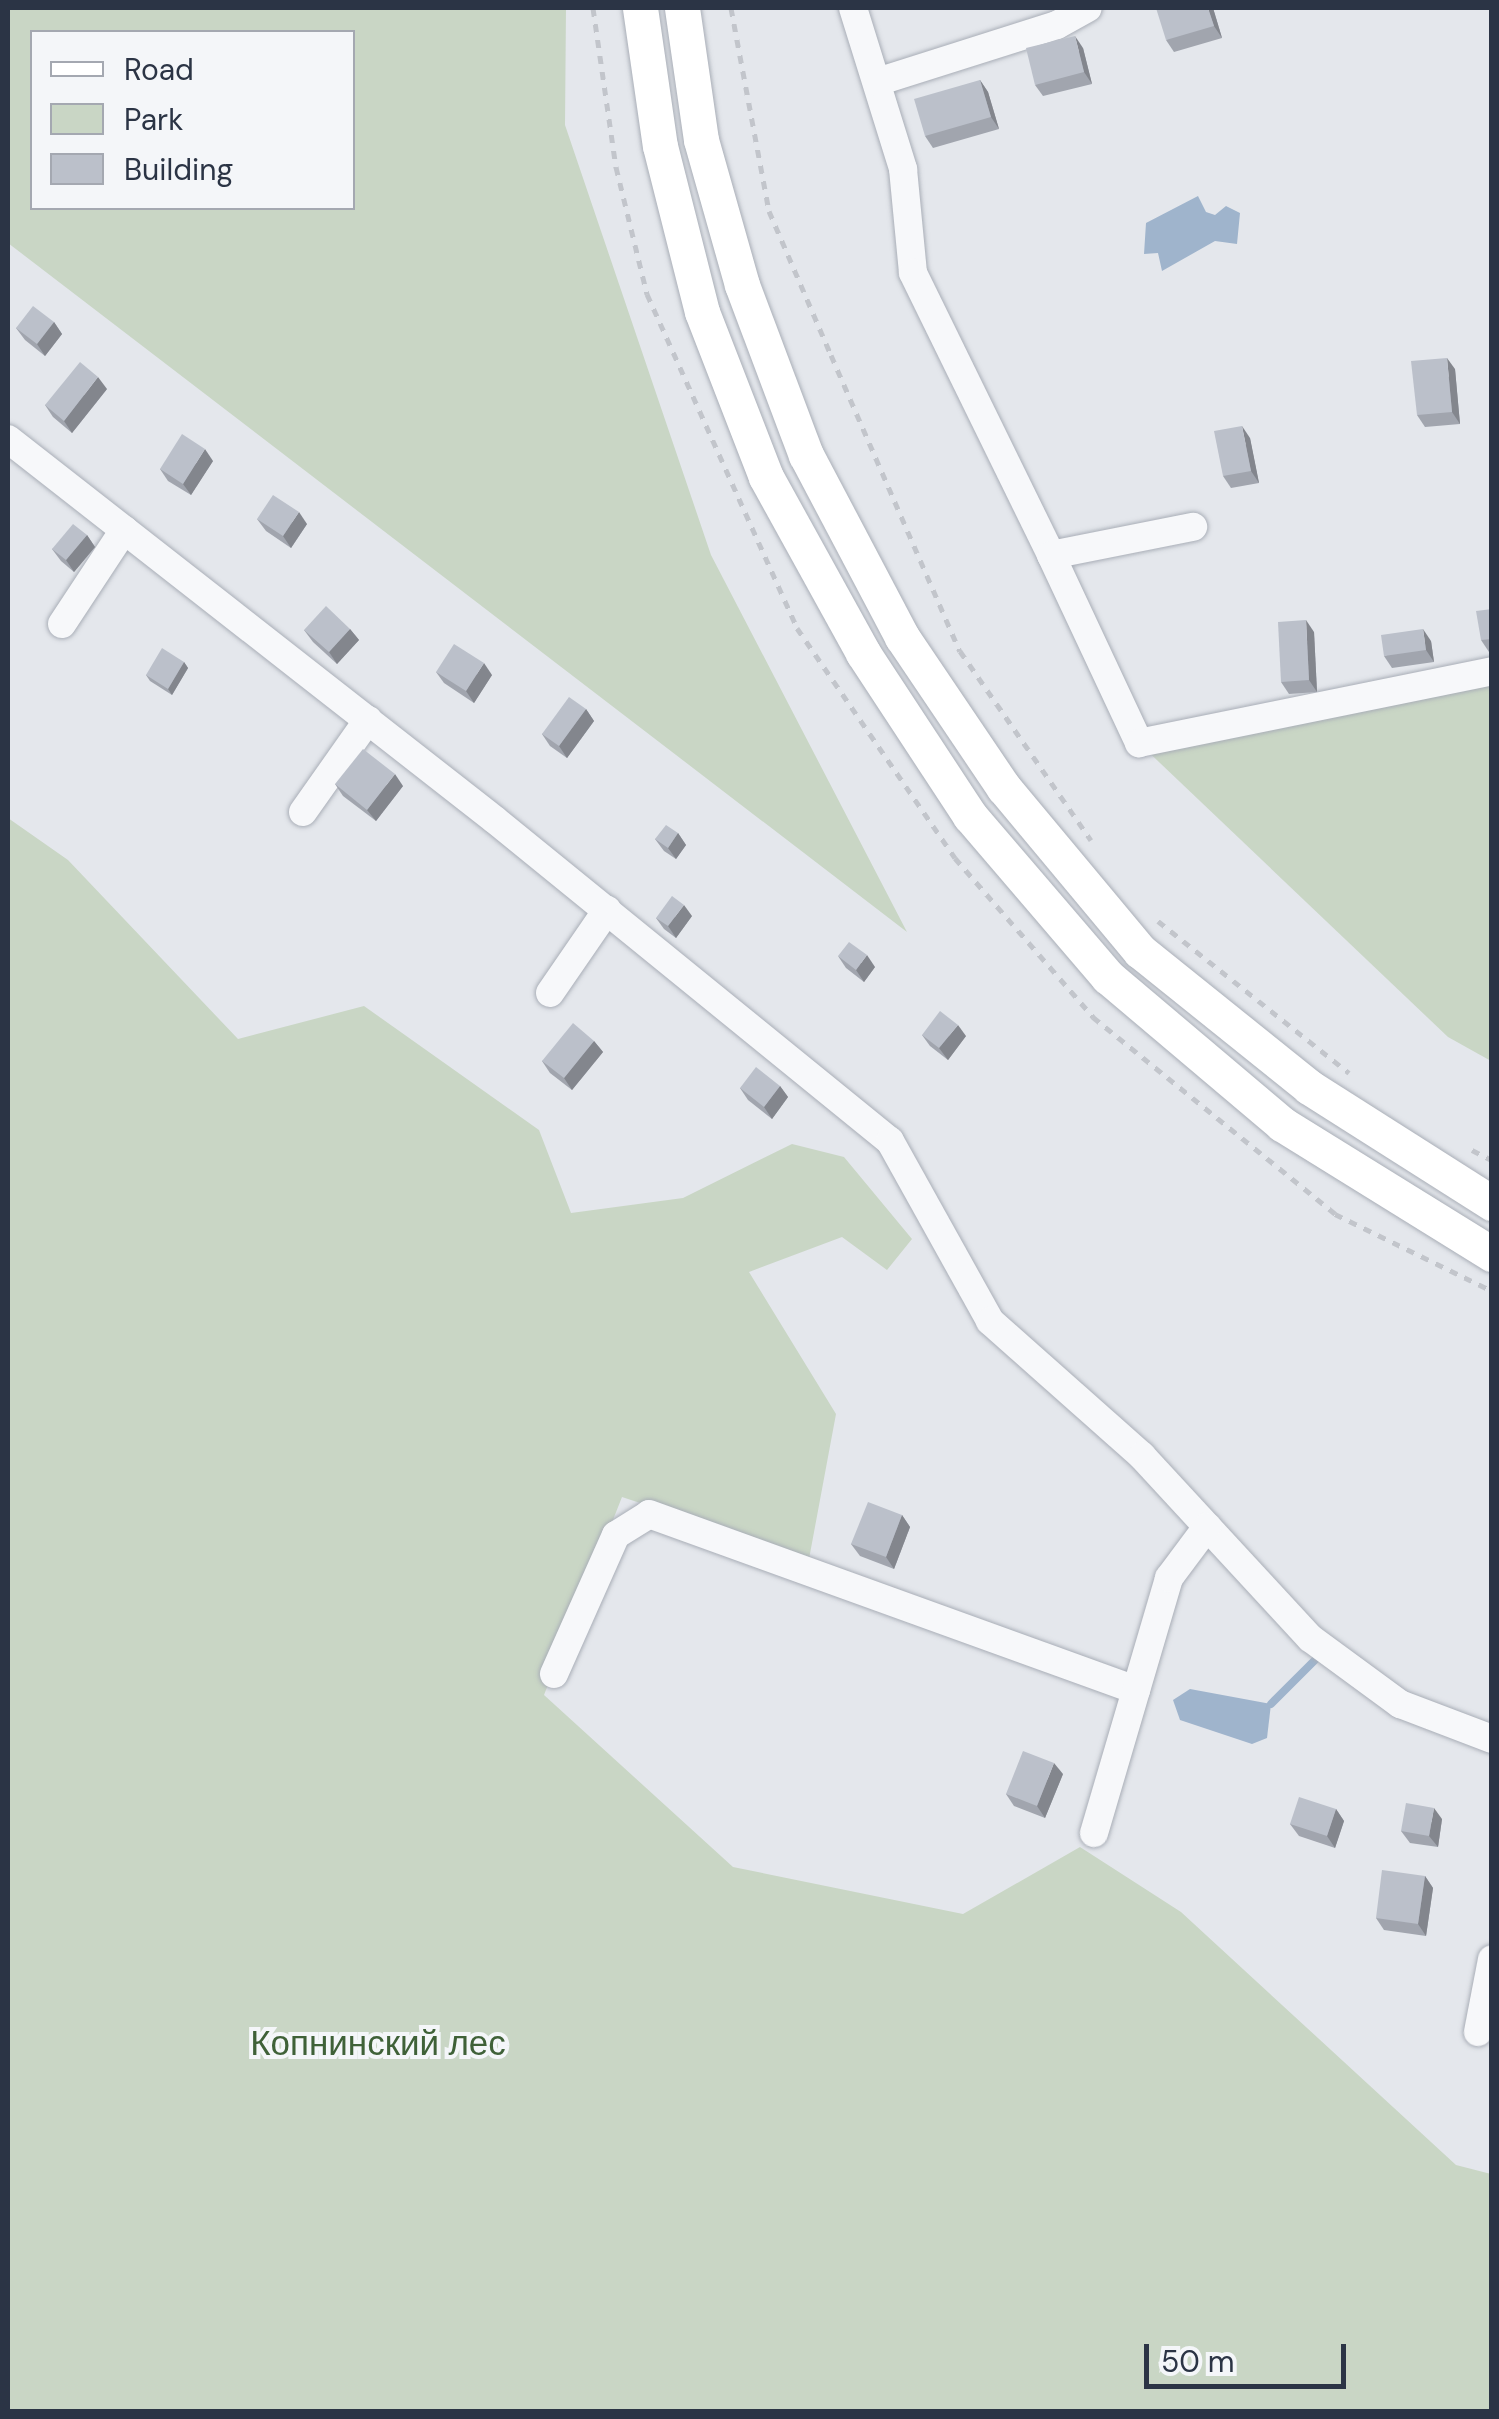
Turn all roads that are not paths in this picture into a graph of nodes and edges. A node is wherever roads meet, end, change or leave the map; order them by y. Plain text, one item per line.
1 (640, 8) edge
2 (682, 8) edge
3 (853, 8) edge
4 (1088, 8) edge
5 (877, 82) junction
6 (8, 439) edge
7 (1193, 527) dead end
8 (124, 530) junction
9 (1051, 555) junction
10 (62, 624) dead end
11 (1492, 671) edge
12 (368, 720) junction
13 (303, 812) dead end
14 (607, 910) junction
15 (550, 993) dead end
16 (1492, 1203) edge
17 (1492, 1254) edge
18 (1207, 1526) junction
19 (554, 1674) dead end
20 (1136, 1690) junction
21 (1492, 1739) edge
22 (1094, 1833) dead end
23 (1492, 1959) edge
24 (1478, 2032) dead end

1 - 17 main road
2 - 16 main road
3 - 5 street
4 - 5 street
5 - 9 street
6 - 8 street
7 - 9 street
8 - 10 street
8 - 12 street
9 - 11 street
12 - 13 street
12 - 14 street
14 - 15 street
14 - 18 street
18 - 20 street
18 - 21 street
19 - 20 street
20 - 22 street
23 - 24 street

